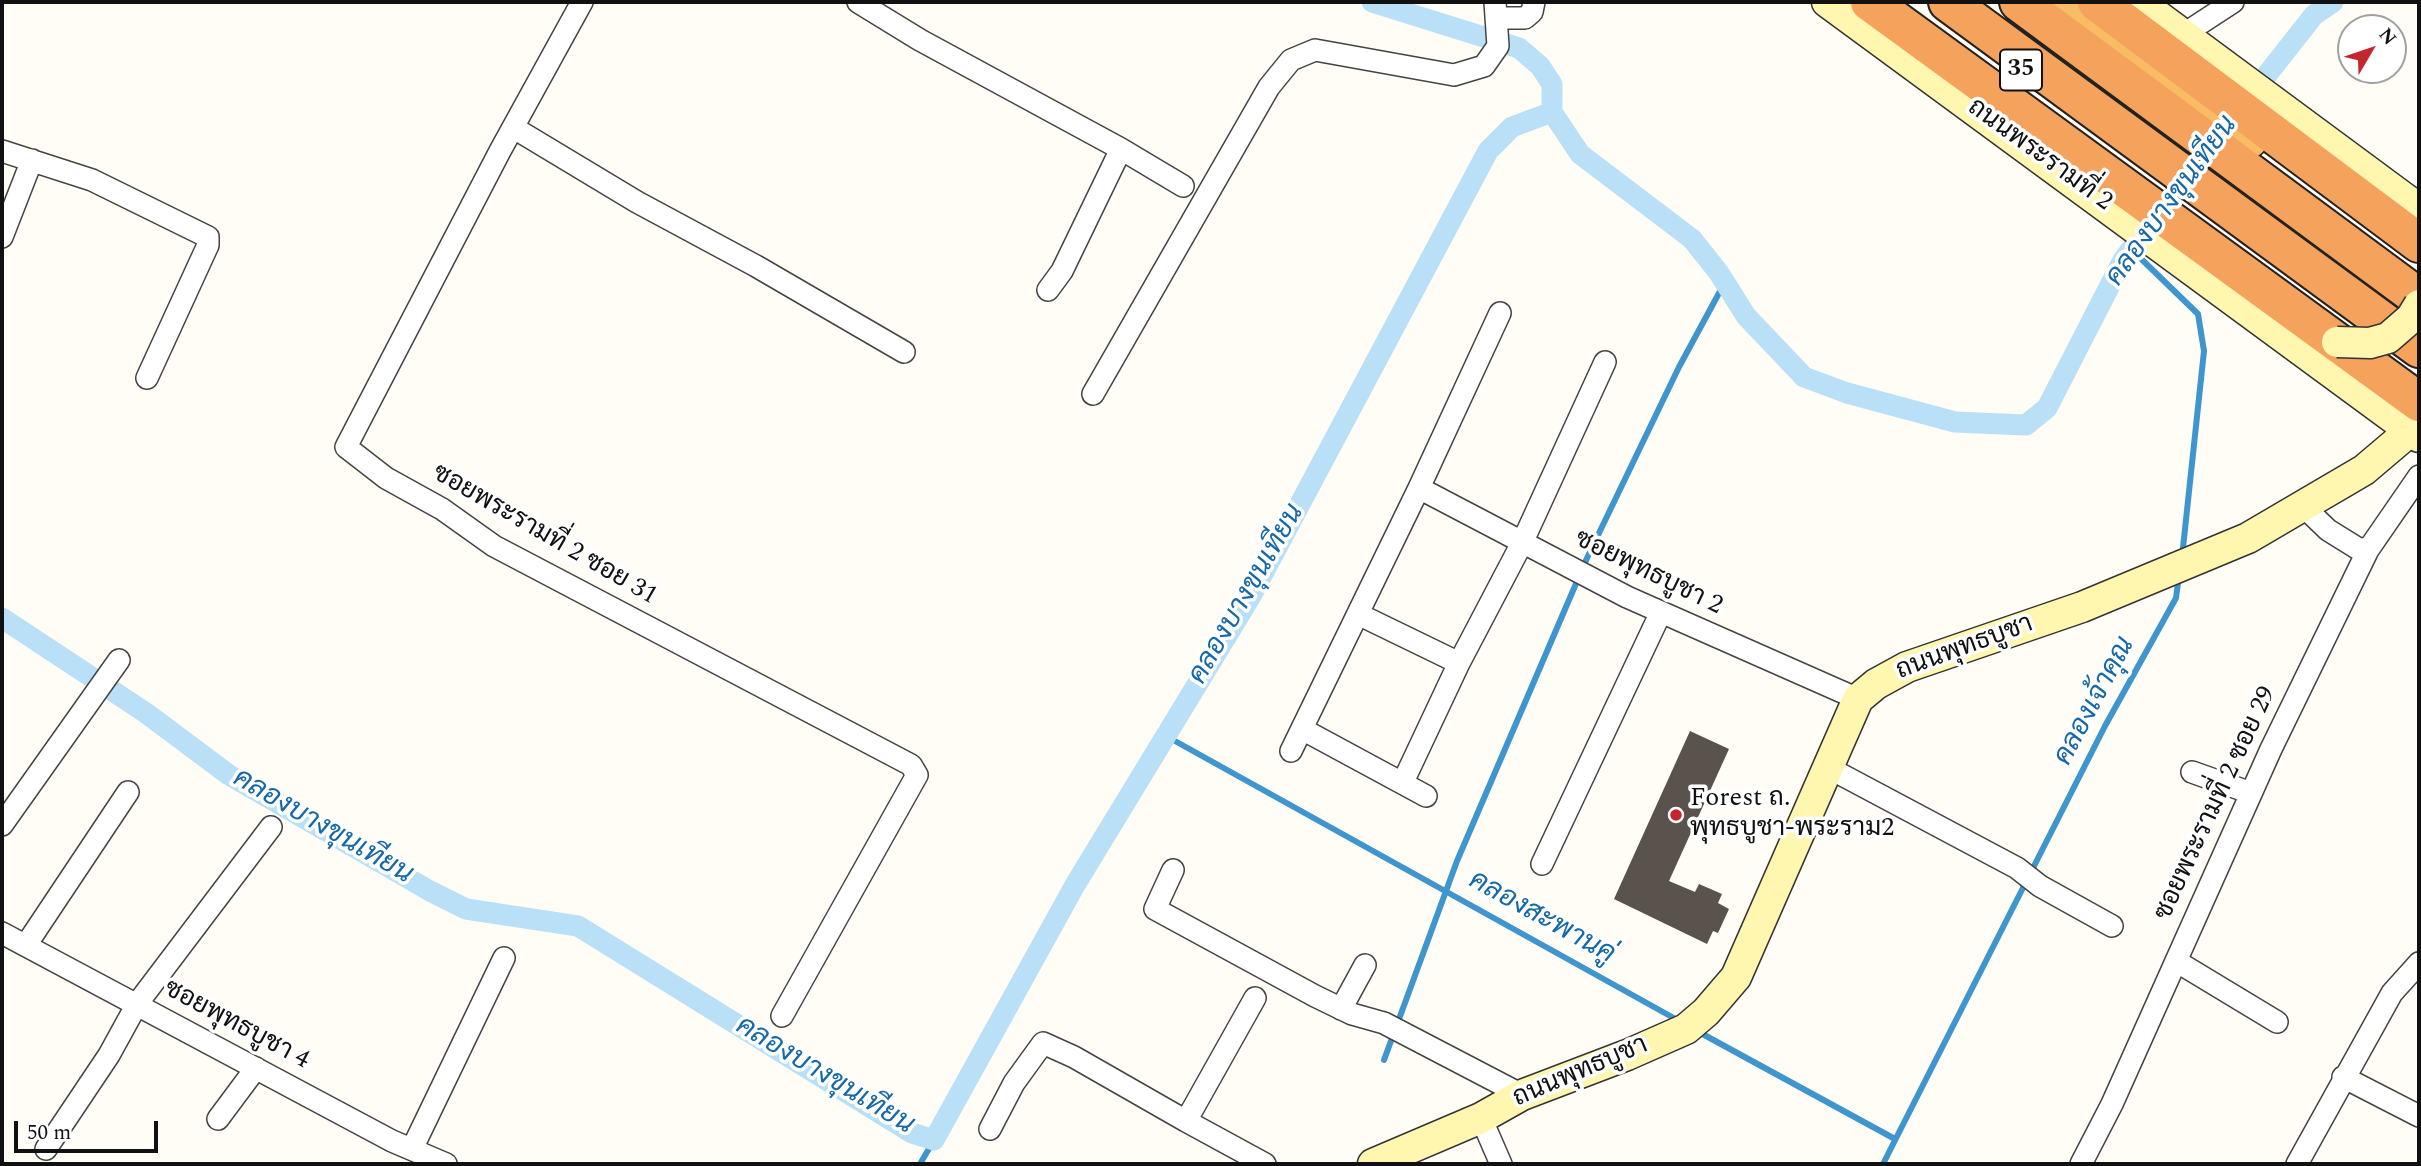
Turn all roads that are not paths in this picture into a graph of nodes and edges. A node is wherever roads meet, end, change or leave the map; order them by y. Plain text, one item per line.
1 (582, 2) edge
2 (858, 2) edge
3 (1534, 2) edge
4 (1827, 2) edge
5 (1948, 2) edge
6 (2019, 2) edge
7 (2061, 2) edge
8 (2097, 2) edge
9 (2139, 2) edge
10 (2233, 2) edge
11 (1898, 8) edge
12 (1497, 16) edge
13 (2192, 40) junction
14 (514, 128) junction
15 (1121, 149) junction
16 (2, 151) edge
17 (32, 160) junction
18 (1183, 186) dead end
19 (2, 237) edge
20 (2418, 241) edge
21 (1048, 290) dead end
22 (2419, 298) edge
23 (2419, 305) edge
24 (1500, 313) dead end
25 (2336, 342) junction
26 (2419, 348) edge
27 (904, 352) dead end
28 (1605, 362) dead end
29 (2419, 365) edge
30 (147, 378) dead end
31 (1093, 394) dead end
32 (2416, 423) edge
33 (2419, 476) edge
34 (1419, 488) junction
35 (2303, 506) junction
36 (1522, 543) junction
37 (2368, 550) junction
38 (1661, 612) junction
39 (1358, 614) junction
40 (1459, 663) junction
41 (116, 664) dead end
42 (1858, 699) junction
43 (1303, 729) junction
44 (1290, 751) dead end
45 (1829, 768) junction
46 (2192, 772) dead end
47 (1403, 782) junction
48 (128, 792) dead end
49 (2251, 793) junction
50 (1426, 796) dead end
51 (2, 825) edge
52 (271, 827) dead end
53 (1542, 864) dead end
54 (1173, 870) dead end
55 (2112, 926) dead end
56 (2, 933) edge
57 (26, 945) junction
58 (504, 958) dead end
59 (2176, 961) junction
60 (1365, 965) dead end
61 (2416, 974) edge
62 (1255, 998) dead end
63 (137, 1004) junction
64 (1341, 1009) junction
65 (782, 1016) dead end
66 (2277, 1022) dead end
67 (256, 1068) junction
68 (2343, 1077) junction
69 (1522, 1095) junction
70 (2419, 1116) edge
71 (1481, 1118) junction
72 (218, 1119) dead end
73 (1186, 1121) junction
74 (990, 1129) dead end
75 (47, 1149) dead end
76 (412, 1149) junction
77 (446, 1164) edge
78 (1265, 1164) edge
79 (1374, 1164) edge
80 (1501, 1164) edge
81 (2081, 1164) edge
82 (2297, 1164) edge

1 - 14 street, ซอยพระรามที่ 2 ซอย 31
2 - 15 street
3 - 12 street
4 - 32 main road, ถนนพระรามที่ 2 / 35
5 - 26 highway
6 - 22 highway
7 - 20 highway
8 - 20 highway
9 - 13 main road
10 - 13 street
11 - 25 highway
11 - 29 highway, 35
12 - 31 street
13 - 20 main road
14 - 27 street
14 - 65 street, ซอยพระรามที่ 2 ซอย 31
15 - 18 street
15 - 21 street
16 - 17 street
17 - 19 street
17 - 30 street
23 - 25 main road, bridge
24 - 34 street
25 - 32 highway
28 - 36 street
32 - 35 main road, ถนนพุทธบูชา
33 - 37 street, ซอยพระรามที่ 2 ซอย 29
34 - 36 street, ซอยพุทธบูชา 2
34 - 39 street
35 - 37 street
35 - 42 main road, ถนนพุทธบูชา
36 - 38 street, ซอยพุทธบูชา 2
36 - 40 street
37 - 49 street, ซอยพระรามที่ 2 ซอย 29
38 - 42 street, ซอยพุทธบูชา 2
38 - 53 street
39 - 40 street
39 - 43 street
40 - 47 street
41 - 51 street
42 - 45 main road, ถนนพุทธบูชา
43 - 44 street
43 - 47 street
45 - 55 street
45 - 69 main road, ถนนพุทธบูชา
46 - 49 street
47 - 50 street
48 - 57 street
49 - 59 street, ซอยพระรามที่ 2 ซอย 29
52 - 63 street
54 - 64 street
56 - 57 street, ซอยพุทธบูชา 4
57 - 63 street, ซอยพุทธบูชา 4
58 - 76 street
59 - 66 street
59 - 81 street, ซอยพระรามที่ 2 ซอย 29
60 - 64 street
61 - 68 street
62 - 73 street
63 - 67 street, ซอยพุทธบูชา 4
63 - 75 street
64 - 69 street
67 - 72 street
67 - 76 street, ซอยพุทธบูชา 4
68 - 70 street
68 - 82 street
69 - 71 main road, ถนนพุทธบูชา
71 - 79 main road, ถนนพุทธบูชา
71 - 80 street
73 - 74 street
73 - 78 street
76 - 77 street, ซอยพุทธบูชา 4

